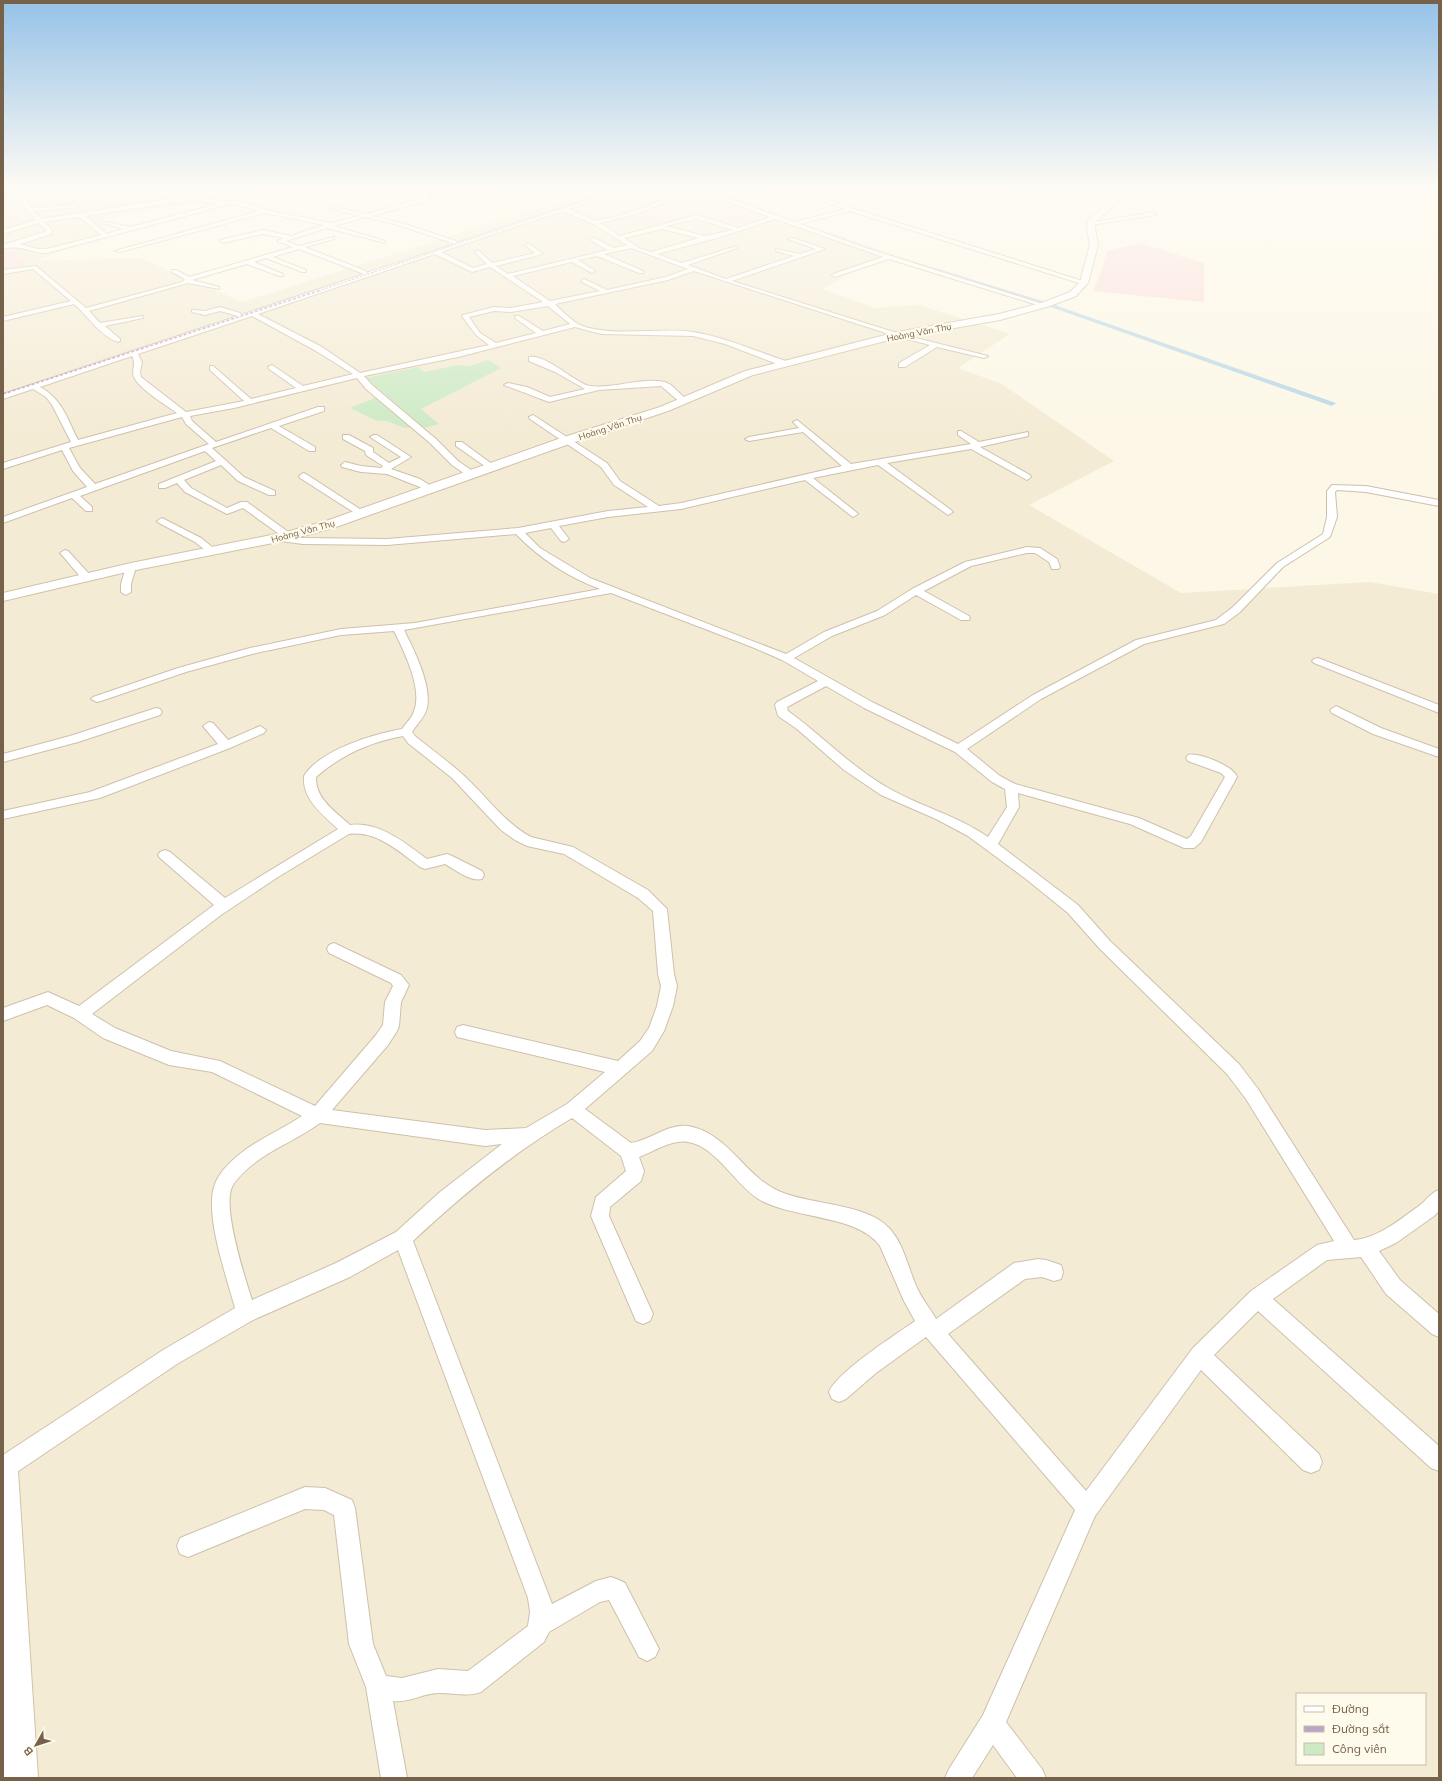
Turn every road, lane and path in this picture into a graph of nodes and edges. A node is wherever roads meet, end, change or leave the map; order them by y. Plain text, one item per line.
1 (14, 270) edge
2 (37, 270) edge
3 (221, 270) edge
4 (269, 270) edge
5 (359, 270) edge
6 (370, 270) edge
7 (381, 270) edge
8 (498, 270) edge
9 (531, 270) edge
10 (636, 270) edge
11 (692, 270) edge
12 (698, 270) edge
13 (758, 270) edge
14 (850, 270) edge
15 (930, 270) edge
16 (1052, 270) edge
17 (1054, 270) edge
18 (1088, 270) edge
19 (174, 271) dead end
20 (3, 272) edge
21 (364, 272) junction
22 (641, 272) dead end
23 (281, 275) dead end
24 (835, 275) dead end
25 (507, 276) junction
26 (188, 280) junction
27 (1085, 280) junction
28 (584, 281) dead end
29 (726, 281) junction
30 (217, 288) dead end
31 (606, 292) junction
32 (76, 302) junction
33 (550, 304) junction
34 (1042, 306) junction
35 (85, 310) junction
36 (194, 311) dead end
37 (252, 313) junction
38 (238, 314) junction
39 (102, 315) dead end
40 (140, 317) dead end
41 (517, 317) dead end
42 (89, 318) junction
43 (3, 319) edge
44 (99, 325) junction
45 (575, 325) junction
46 (543, 334) junction
47 (900, 335) junction
48 (118, 340) dead end
49 (936, 345) junction
50 (496, 346) junction
51 (134, 353) junction
52 (984, 356) dead end
53 (532, 359) dead end
54 (784, 363) junction
55 (902, 365) dead end
56 (272, 367) dead end
57 (213, 368) dead end
58 (359, 375) junction
59 (508, 386) dead end
60 (34, 387) junction
61 (302, 389) junction
62 (598, 389) junction
63 (3, 392) edge
64 (3, 397) edge
65 (684, 401) junction
66 (249, 402) junction
67 (321, 409) dead end
68 (184, 415) junction
69 (533, 417) dead end
70 (798, 422) dead end
71 (273, 426) junction
72 (805, 429) junction
73 (407, 433) dead end
74 (961, 433) dead end
75 (1025, 434) dead end
76 (374, 437) dead end
77 (346, 438) dead end
78 (749, 439) dead end
79 (568, 440) junction
80 (433, 441) junction
81 (76, 443) junction
82 (475, 444) dead end
83 (975, 445) junction
84 (65, 447) junction
85 (211, 447) junction
86 (312, 449) dead end
87 (878, 461) junction
88 (222, 462) junction
89 (345, 465) dead end
90 (3, 466) edge
91 (492, 467) junction
92 (849, 467) junction
93 (386, 468) junction
94 (471, 474) junction
95 (303, 476) dead end
96 (807, 476) junction
97 (1027, 477) dead end
98 (178, 479) junction
99 (162, 486) dead end
100 (93, 488) junction
101 (430, 488) junction
102 (272, 493) dead end
103 (74, 495) junction
104 (1439, 503) edge
105 (656, 508) junction
106 (89, 509) dead end
107 (948, 512) dead end
108 (361, 513) junction
109 (853, 514) dead end
110 (3, 520) edge
111 (162, 521) dead end
112 (554, 525) junction
113 (518, 531) junction
114 (288, 536) junction
115 (276, 538) junction
116 (564, 538) dead end
117 (212, 551) junction
118 (65, 553) dead end
119 (131, 567) junction
120 (1055, 568) dead end
121 (87, 578) junction
122 (612, 590) junction
123 (916, 591) junction
124 (126, 592) dead end
125 (3, 597) edge
126 (965, 618) dead end
127 (398, 628) junction
128 (786, 658) junction
129 (1318, 661) dead end
130 (825, 682) junction
131 (97, 699) dead end
132 (1439, 709) edge
133 (1336, 710) dead end
134 (156, 712) dead end
135 (209, 726) dead end
136 (260, 730) dead end
137 (406, 732) junction
138 (226, 745) junction
139 (958, 749) junction
140 (1439, 753) edge
141 (3, 758) edge
142 (1192, 758) dead end
143 (1011, 787) junction
144 (3, 815) edge
145 (347, 830) junction
146 (990, 846) junction
147 (165, 855) dead end
148 (477, 875) dead end
149 (224, 905) junction
150 (334, 949) dead end
151 (80, 1014) junction
152 (3, 1015) edge
153 (463, 1032) dead end
154 (621, 1069) junction
155 (573, 1109) junction
156 (317, 1115) junction
157 (528, 1135) junction
158 (628, 1151) junction
159 (1439, 1198) edge
160 (403, 1238) junction
161 (1358, 1248) junction
162 (1054, 1272) dead end
163 (1258, 1298) junction
164 (246, 1313) junction
165 (643, 1314) dead end
166 (1439, 1327) edge
167 (931, 1328) junction
168 (1200, 1355) junction
169 (839, 1392) dead end
170 (1439, 1460) edge
171 (1311, 1462) dead end
172 (3, 1470) edge
173 (1087, 1508) junction
174 (188, 1546) dead end
175 (542, 1623) junction
176 (647, 1648) dead end
177 (378, 1687) junction
178 (992, 1724) junction
179 (20, 1778) edge
180 (394, 1778) edge
181 (958, 1778) edge
182 (1033, 1778) edge

1 - 20 street
2 - 32 street
3 - 26 street
4 - 23 street
5 - 21 street
6 - 21 street
7 - 37 street
8 - 25 street
9 - 25 street
10 - 22 street
11 - 31 street
12 - 29 street
13 - 29 street
14 - 24 street
15 - 34 street
16 - 27 street
17 - 27 street
18 - 27 main road
19 - 26 street
21 - 38 street
25 - 33 street
26 - 30 street
26 - 35 street
27 - 34 main road, Hoàng Văn Thụ
28 - 31 street
29 - 47 street
31 - 33 street
32 - 35 street
32 - 43 street
33 - 45 street
33 - 50 street
34 - 47 main road, Hoàng Văn Thụ
35 - 42 street
36 - 38 street
37 - 51 street
37 - 58 street
38 - 63 street
39 - 42 street
40 - 44 street
41 - 46 street
42 - 44 street
44 - 48 street
45 - 46 street
45 - 54 street
46 - 50 street
47 - 49 street
47 - 54 main road, Hoàng Văn Thụ
49 - 52 street
49 - 55 street
50 - 58 street
51 - 60 street
51 - 68 street
53 - 62 street
54 - 65 main road, Hoàng Văn Thụ
56 - 61 street
57 - 66 street
58 - 61 street
58 - 80 street
59 - 62 street
60 - 64 street
60 - 81 street
61 - 66 street
62 - 65 street
65 - 79 main road, Hoàng Văn Thụ
66 - 68 street
67 - 71 street
68 - 81 street
68 - 85 street
69 - 79 street
70 - 72 street
71 - 85 street
71 - 86 street
72 - 78 street
72 - 92 street
73 - 80 street
74 - 83 street
75 - 83 street
76 - 93 street
77 - 93 street
79 - 91 main road, Hoàng Văn Thụ
79 - 105 street
80 - 94 street
81 - 84 street
82 - 91 street
83 - 87 street
83 - 97 street
84 - 90 street
84 - 100 street
85 - 88 street
85 - 100 street
87 - 92 street
87 - 107 street
88 - 98 street
88 - 102 street
89 - 93 street
91 - 94 main road, Hoàng Văn Thụ
92 - 96 street
93 - 101 street
94 - 101 main road, Hoàng Văn Thụ
95 - 108 street
96 - 105 street
96 - 109 street
98 - 99 street
98 - 114 street
100 - 103 street
101 - 108 main road, Hoàng Văn Thụ
103 - 106 street
103 - 110 street
104 - 139 street
105 - 112 street
108 - 114 main road, Hoàng Văn Thụ
111 - 117 street
112 - 113 street
112 - 116 street
113 - 115 street
113 - 122 street
114 - 115 main road, Hoàng Văn Thụ
115 - 117 main road, Hoàng Văn Thụ
117 - 119 main road, Hoàng Văn Thụ
118 - 121 street
119 - 121 main road, Hoàng Văn Thụ
119 - 124 street
120 - 123 street
121 - 125 main road, Hoàng Văn Thụ
122 - 127 street
122 - 128 street
123 - 126 street
123 - 128 street
127 - 131 street
127 - 137 street
128 - 130 street
129 - 132 street
130 - 139 street
130 - 146 street
133 - 140 street
134 - 141 street
135 - 138 street
136 - 138 street
137 - 145 street
137 - 154 street
138 - 144 street
139 - 143 street
142 - 143 street
143 - 146 street
145 - 148 street
145 - 149 street
146 - 161 street
147 - 149 street
149 - 151 street
150 - 156 street
151 - 152 street
151 - 156 street
153 - 154 street
154 - 155 street
155 - 157 street
155 - 158 street
156 - 157 street
156 - 164 street
157 - 160 street
158 - 165 street
158 - 167 street
159 - 161 street
160 - 164 street
160 - 175 street
161 - 163 street
161 - 166 street
162 - 167 street
163 - 168 street
163 - 170 street
164 - 172 street
167 - 169 street
167 - 173 street
168 - 171 street
168 - 173 street
172 - 179 main road
173 - 178 street
174 - 177 street
175 - 176 street
175 - 177 street
177 - 180 street
178 - 181 street
178 - 182 street

